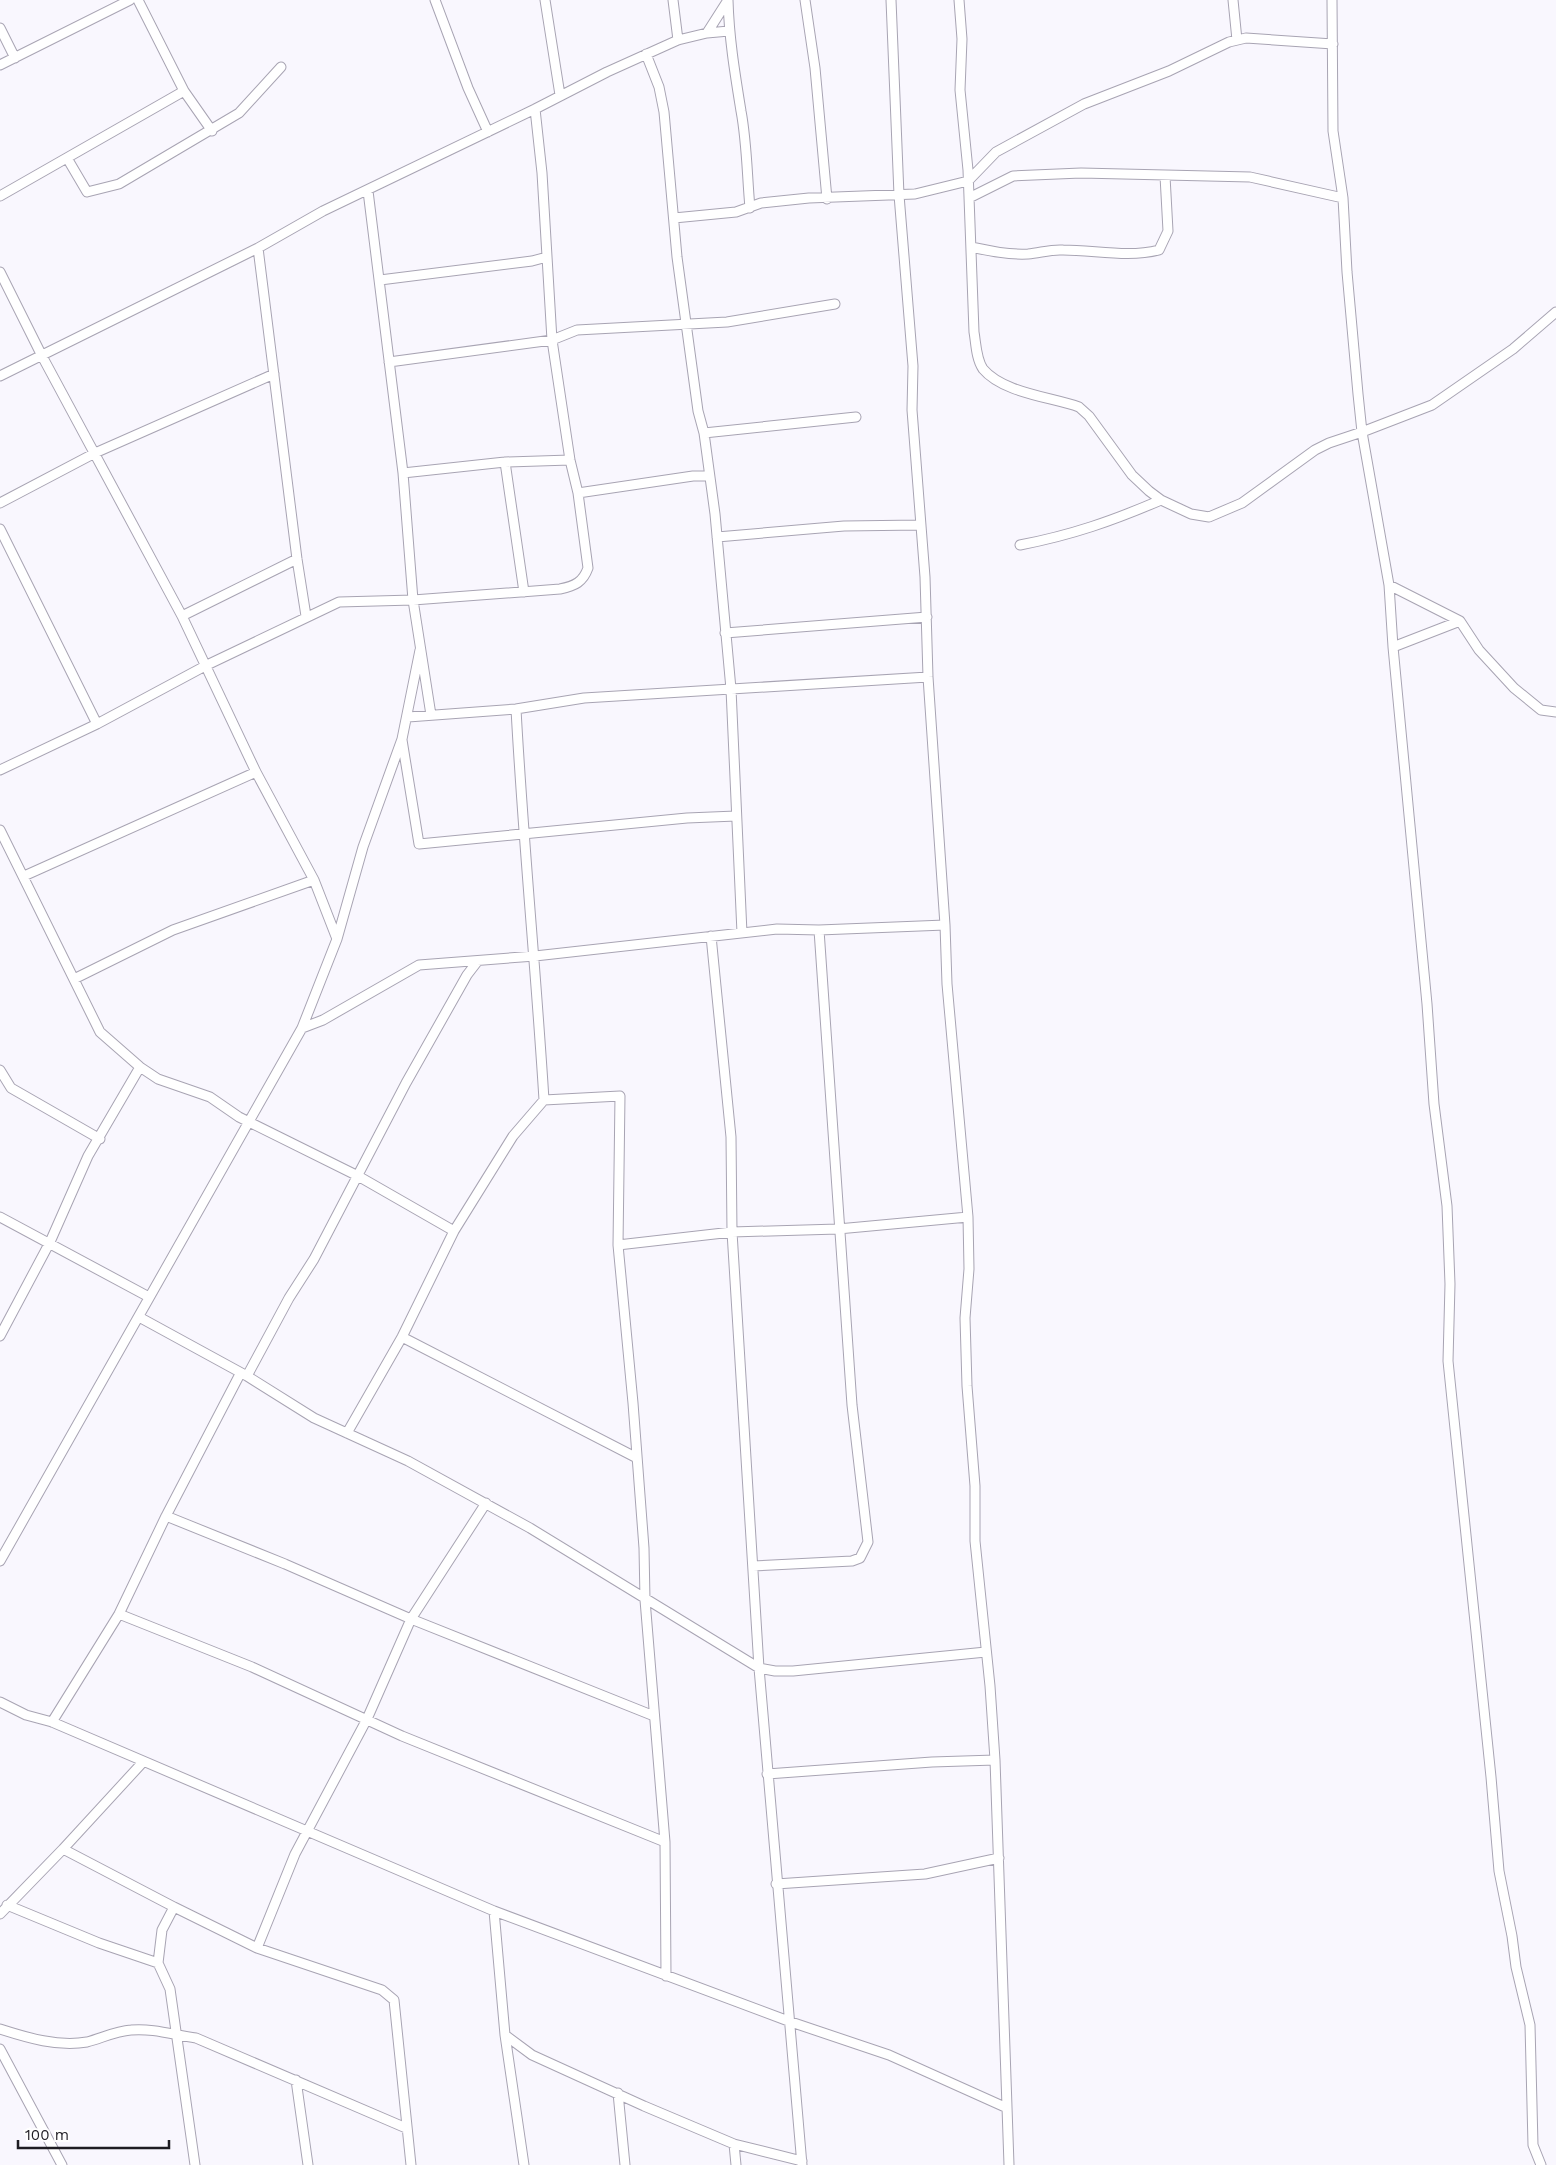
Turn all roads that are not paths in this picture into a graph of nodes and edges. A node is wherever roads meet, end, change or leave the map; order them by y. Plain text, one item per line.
1 (130, 0) edge
2 (138, 0) edge
3 (435, 0) edge
4 (545, 0) edge
5 (673, 0) edge
6 (728, 0) edge
7 (805, 0) edge
8 (891, 0) edge
9 (959, 0) edge
10 (1233, 0) edge
11 (1332, 0) edge
12 (0, 28) edge
13 (729, 30) junction
14 (707, 33) junction
15 (678, 40) junction
16 (1237, 40) junction
17 (1333, 44) junction
18 (646, 54) junction
19 (15, 58) junction
20 (0, 65) edge
21 (281, 67) dead end
22 (184, 92) junction
23 (560, 95) junction
24 (535, 109) junction
25 (212, 131) junction
26 (488, 132) junction
27 (68, 158) junction
28 (1165, 176) junction
29 (968, 181) junction
30 (368, 191) junction
31 (899, 195) junction
32 (0, 196) edge
33 (969, 198) junction
34 (1343, 198) junction
35 (827, 199) junction
36 (750, 208) junction
37 (674, 218) junction
38 (971, 247) junction
39 (258, 248) junction
40 (547, 257) junction
41 (0, 272) edge
42 (380, 280) junction
43 (835, 304) dead end
44 (1556, 312) edge
45 (686, 325) junction
46 (552, 340) junction
47 (42, 356) junction
48 (389, 362) junction
49 (274, 374) junction
50 (0, 376) edge
51 (856, 417) dead end
52 (1362, 432) junction
53 (704, 433) junction
54 (95, 453) junction
55 (570, 460) junction
56 (505, 462) junction
57 (403, 473) junction
58 (709, 476) junction
59 (578, 493) junction
60 (1161, 500) junction
61 (0, 503) edge
62 (920, 525) junction
63 (0, 529) edge
64 (717, 537) junction
65 (1020, 545) dead end
66 (297, 559) junction
67 (1389, 584) junction
68 (524, 592) junction
69 (413, 600) junction
70 (182, 616) junction
71 (306, 616) junction
72 (927, 617) junction
73 (1460, 622) junction
74 (725, 634) junction
75 (1392, 647) junction
76 (420, 650) junction
77 (207, 666) junction
78 (928, 677) junction
79 (731, 689) junction
80 (516, 709) junction
81 (1556, 712) edge
82 (431, 715) junction
83 (408, 717) junction
84 (97, 724) junction
85 (402, 739) junction
86 (0, 770) edge
87 (256, 772) junction
88 (736, 816) junction
89 (0, 830) edge
90 (522, 833) junction
91 (24, 876) junction
92 (314, 880) junction
93 (946, 925) junction
94 (819, 930) junction
95 (742, 933) junction
96 (711, 936) junction
97 (337, 939) junction
98 (535, 956) junction
99 (477, 962) junction
100 (74, 979) junction
101 (302, 1028) junction
102 (140, 1067) junction
103 (0, 1070) edge
104 (544, 1100) junction
105 (250, 1121) junction
106 (100, 1139) junction
107 (358, 1176) junction
108 (0, 1217) edge
109 (968, 1217) junction
110 (838, 1229) junction
111 (454, 1231) junction
112 (732, 1232) junction
113 (50, 1242) junction
114 (618, 1245) junction
115 (149, 1297) junction
116 (139, 1317) junction
117 (0, 1336) edge
118 (402, 1337) junction
119 (243, 1375) junction
120 (347, 1433) junction
121 (637, 1458) junction
122 (486, 1503) junction
123 (166, 1516) junction
124 (0, 1561) edge
125 (752, 1566) junction
126 (645, 1600) junction
127 (119, 1614) junction
128 (411, 1618) junction
129 (986, 1652) junction
130 (759, 1668) junction
131 (0, 1702) edge
132 (654, 1716) junction
133 (367, 1719) junction
134 (52, 1722) junction
135 (995, 1760) junction
136 (143, 1762) junction
137 (767, 1774) junction
138 (307, 1830) junction
139 (665, 1842) junction
140 (63, 1849) junction
141 (999, 1858) junction
142 (776, 1884) junction
143 (7, 1905) junction
144 (174, 1907) junction
145 (494, 1911) junction
146 (0, 1914) edge
147 (257, 1948) junction
148 (158, 1963) junction
149 (666, 1976) junction
150 (791, 2022) junction
151 (0, 2030) edge
152 (504, 2035) junction
153 (179, 2036) junction
154 (0, 2049) edge
155 (296, 2080) junction
156 (618, 2093) junction
157 (1007, 2108) junction
158 (406, 2128) junction
159 (734, 2144) junction
160 (802, 2163) edge
161 (62, 2165) edge
162 (195, 2165) edge
163 (308, 2165) edge
164 (410, 2165) edge
165 (524, 2165) edge
166 (625, 2165) edge
167 (736, 2165) edge
168 (1009, 2165) edge
169 (1541, 2165) edge

1 - 19 street
2 - 22 street
3 - 26 street
4 - 23 street
5 - 15 street
6 - 13 street
6 - 14 street
7 - 35 street
8 - 31 street
9 - 29 street
10 - 16 street
11 - 17 street
12 - 19 street
13 - 14 street
13 - 36 street
14 - 15 street
15 - 18 street
16 - 17 street
16 - 29 street
17 - 34 street
18 - 23 street
18 - 37 street
19 - 20 street
21 - 25 street
22 - 25 street
22 - 27 street
23 - 24 street
24 - 26 street
24 - 40 street
25 - 27 street
26 - 30 street
27 - 32 street
28 - 33 street
28 - 34 street
28 - 38 street
29 - 31 street
29 - 33 street
30 - 39 street
30 - 42 street
31 - 35 street
31 - 62 street
33 - 38 street
34 - 52 street
35 - 36 street
36 - 37 street
37 - 45 street
38 - 60 street
39 - 47 street
39 - 49 street
40 - 42 street
40 - 46 street
41 - 47 street
42 - 48 street
43 - 45 street
44 - 52 street
45 - 46 street
45 - 53 street
46 - 48 street
46 - 55 street
47 - 50 street
47 - 54 street
48 - 57 street
49 - 54 street
49 - 66 street
51 - 53 street
52 - 60 street
52 - 67 street
53 - 58 street
54 - 61 street
54 - 70 street
55 - 56 street
55 - 59 street
56 - 57 street
56 - 68 street
57 - 69 street
58 - 59 street
58 - 64 street
59 - 68 street
60 - 65 street
62 - 64 street
62 - 72 street
63 - 84 street
64 - 74 street
66 - 70 street
66 - 71 street
67 - 73 street
67 - 75 street
68 - 69 street
69 - 71 street
69 - 76 street
70 - 77 street
71 - 77 street
72 - 74 street
72 - 78 street
73 - 75 street
73 - 81 street
74 - 79 street
75 - 169 street
76 - 82 street
76 - 83 street
77 - 84 street
77 - 87 street
78 - 79 street
78 - 93 street
79 - 80 street
79 - 88 street
80 - 82 street
80 - 90 street
82 - 83 street
83 - 85 street
84 - 86 street
85 - 90 street
85 - 97 street
87 - 91 street
87 - 92 street
88 - 90 street
88 - 95 street
89 - 91 street
90 - 98 street
91 - 100 street
92 - 97 street
92 - 100 street
93 - 94 street
93 - 109 street
94 - 95 street
94 - 110 street
95 - 96 street
96 - 98 street
96 - 112 street
97 - 101 street
98 - 99 street
98 - 104 street
99 - 101 street
99 - 107 street
100 - 102 street
101 - 105 street
102 - 105 street
102 - 106 street
103 - 106 street
104 - 111 street
104 - 114 street
105 - 107 street
105 - 115 street
106 - 113 street
107 - 111 street
107 - 119 street
108 - 113 street
109 - 110 street
109 - 129 street
110 - 112 street
110 - 125 street
111 - 118 street
112 - 114 street
112 - 125 street
113 - 115 street
113 - 117 street
114 - 121 street
115 - 116 street
116 - 119 street
116 - 124 street
118 - 120 street
118 - 121 street
119 - 120 street
119 - 123 street
120 - 122 street
121 - 126 street
122 - 126 street
122 - 128 street
123 - 127 street
123 - 128 street
125 - 130 street
126 - 130 street
126 - 132 street
127 - 133 street
127 - 134 street
128 - 132 street
128 - 133 street
129 - 130 street
129 - 135 street
130 - 137 street
131 - 134 street
132 - 139 street
133 - 138 street
133 - 139 street
134 - 136 street
135 - 137 street
135 - 141 street
136 - 138 street
136 - 140 street
137 - 142 street
138 - 145 street
138 - 147 street
139 - 149 street
140 - 143 street
140 - 144 street
141 - 142 street
141 - 157 street
142 - 150 street
143 - 146 street
143 - 148 street
144 - 147 street
144 - 148 street
145 - 149 street
145 - 152 street
147 - 158 street
148 - 153 street
149 - 150 street
150 - 157 street
150 - 160 street
151 - 153 street
152 - 156 street
152 - 165 street
153 - 155 street
153 - 162 street
154 - 161 street
155 - 158 street
155 - 163 street
156 - 159 street
156 - 166 street
157 - 168 street
158 - 164 street
159 - 160 street
159 - 167 street

